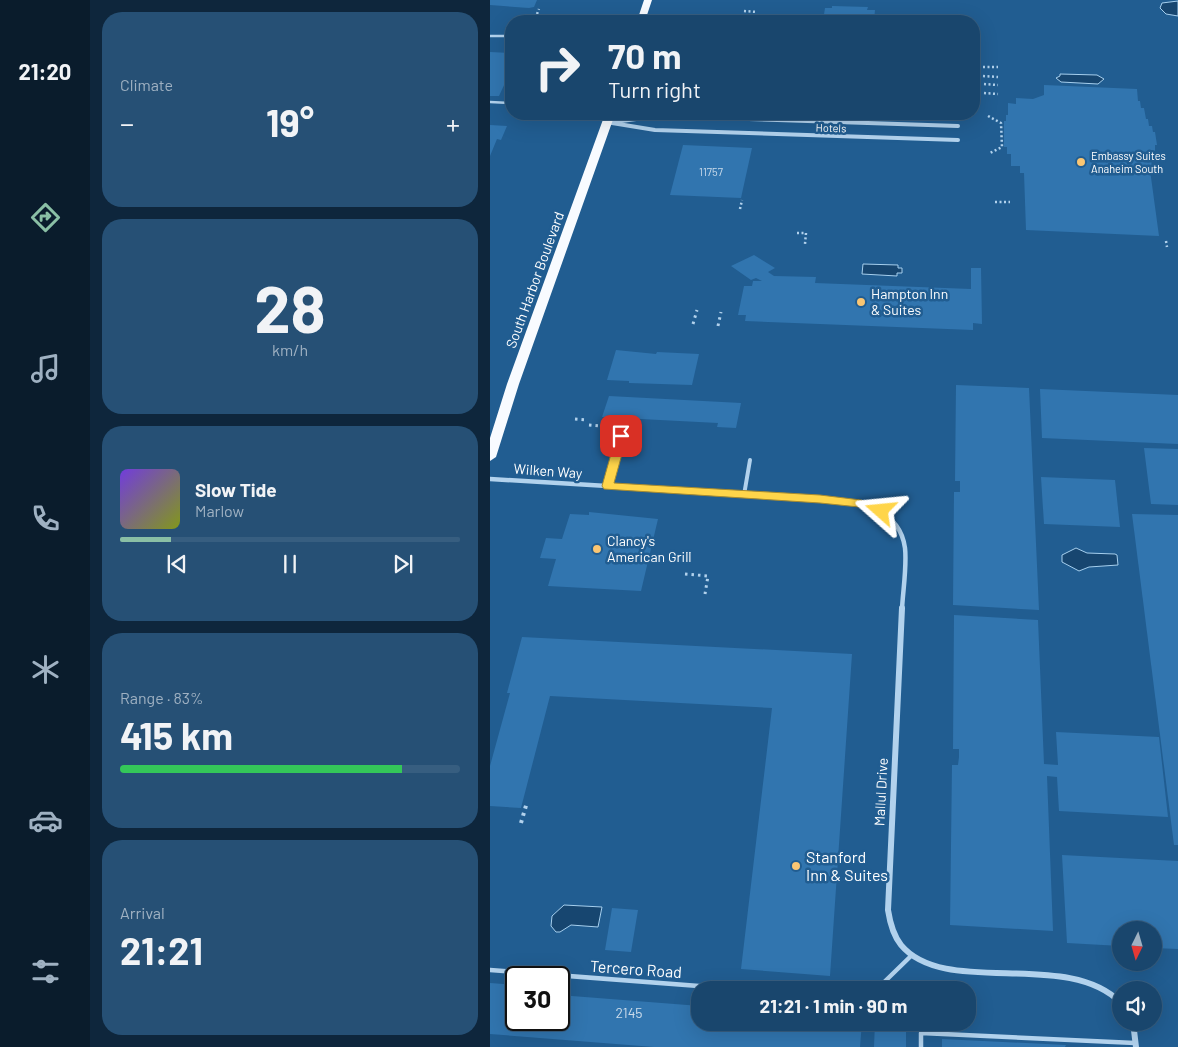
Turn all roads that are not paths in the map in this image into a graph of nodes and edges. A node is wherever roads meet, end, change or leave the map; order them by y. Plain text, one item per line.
1 (648, 0) edge
2 (643, 15) edge
3 (490, 36) edge
4 (505, 36) edge
5 (490, 102) edge
6 (505, 103) edge
7 (607, 120) edge
8 (616, 120) edge
9 (778, 120) edge
10 (958, 126) dead end
11 (958, 140) dead end
12 (621, 436) dead end
13 (490, 457) edge
14 (750, 460) dead end
15 (490, 479) edge
16 (608, 486) junction
17 (744, 495) junction
18 (873, 507) joint
19 (912, 955) junction
20 (490, 970) edge
21 (885, 981) edge
22 (691, 985) edge
23 (1112, 994) edge
24 (1134, 1031) edge
25 (1136, 1045) edge
26 (921, 1047) edge

1 - 2 main road
3 - 4 lane
5 - 6 lane
7 - 13 main road, South Harbor Boulevard
8 - 11 street, Hotels
9 - 10 street, Hotels
12 - 16 lane
14 - 17 lane
15 - 16 street, Wilken Way
16 - 17 street, Wilken Way
17 - 18 street, Wilken Way
18 - 19 street, Mallul Drive
19 - 21 lane
19 - 23 street, Mallul Drive
20 - 22 lane, Tercero Road
24 - 25 street
25 - 26 lane

